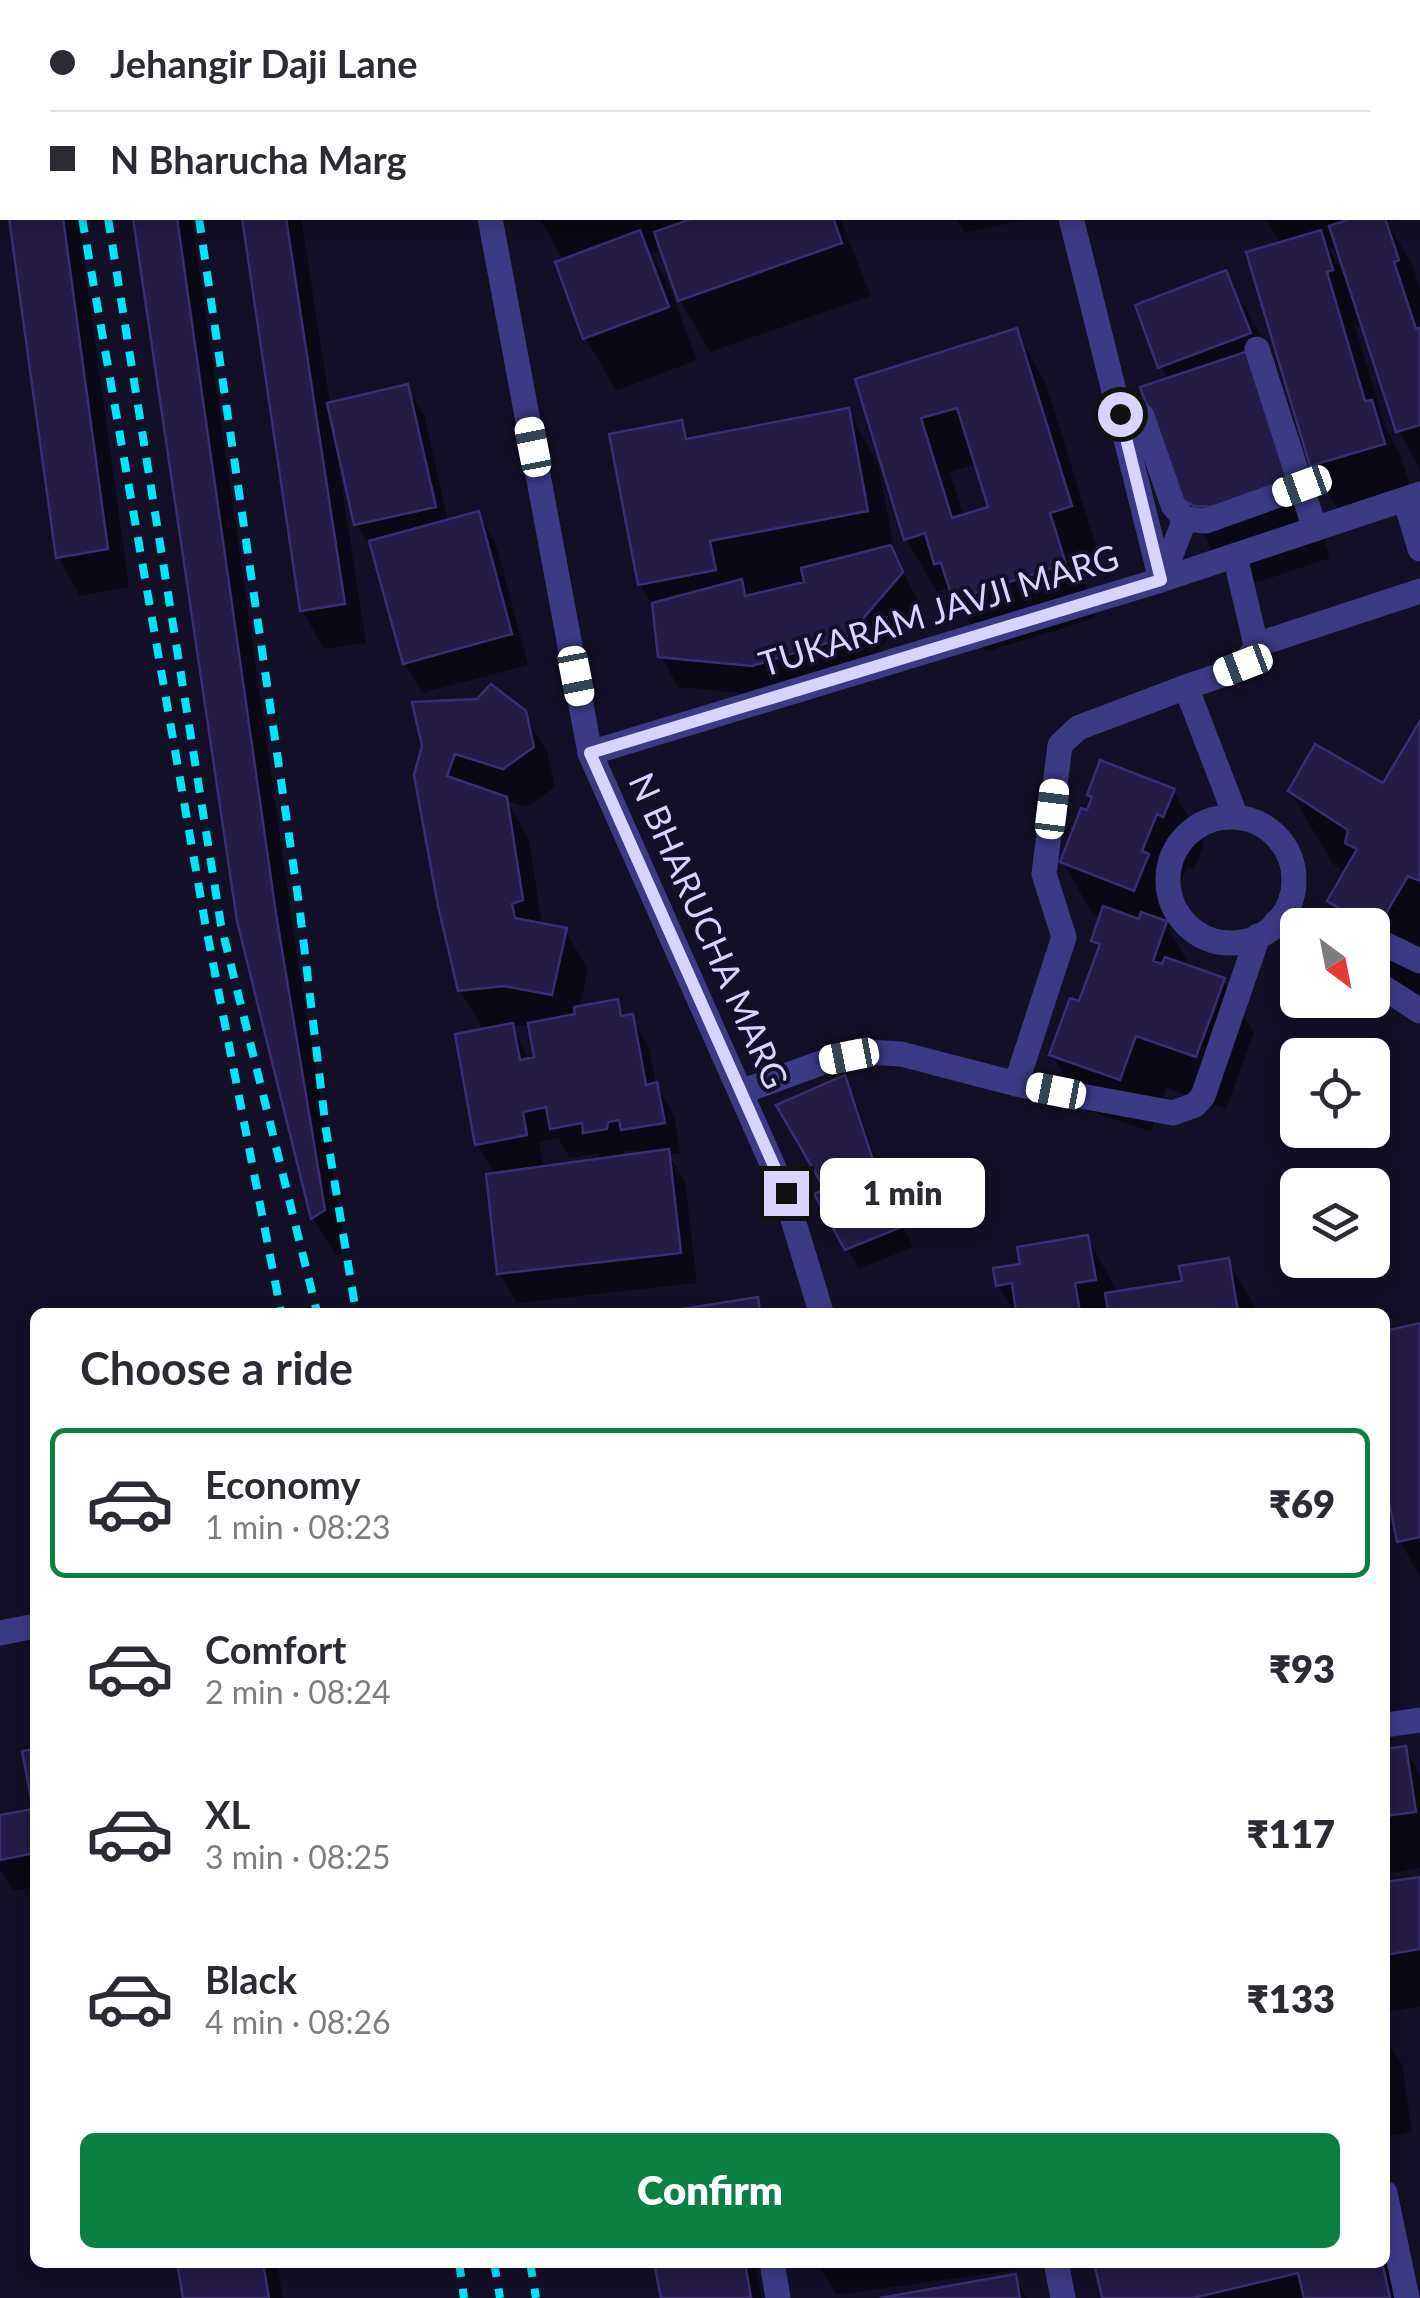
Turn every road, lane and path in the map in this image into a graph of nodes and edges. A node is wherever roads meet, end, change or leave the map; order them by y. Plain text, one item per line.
1 (490, 220) edge
2 (1072, 220) edge
3 (1257, 349) dead end
4 (1120, 414) junction
5 (1302, 486) junction
6 (1412, 496) edge
7 (1186, 520) junction
8 (1316, 530) junction
9 (1420, 549) edge
10 (1235, 556) junction
11 (1161, 580) junction
12 (1420, 591) edge
13 (1256, 644) junction
14 (1186, 687) junction
15 (590, 753) junction
16 (1236, 817) junction
17 (1277, 931) edge
18 (1390, 947) edge
19 (1420, 961) edge
20 (1390, 991) edge
21 (1420, 1010) edge
22 (1016, 1084) junction
23 (741, 1092) junction
24 (821, 1308) edge
25 (30, 1627) edge
26 (0, 1633) edge
27 (1420, 1720) edge
28 (1390, 1723) edge
29 (1390, 2217) edge
30 (773, 2268) edge
31 (1057, 2268) edge
32 (778, 2298) edge
33 (1063, 2298) edge
34 (1407, 2298) edge

1 - 15 street, N BHARUCHA MARG
2 - 4 street
3 - 5 street
4 - 7 street
4 - 11 street
5 - 7 street
5 - 8 street
6 - 8 street, TUKARAM JAVJI MARG
6 - 9 street
7 - 11 street
8 - 10 street, TUKARAM JAVJI MARG
10 - 11 street, TUKARAM JAVJI MARG
10 - 13 street
11 - 15 street, TUKARAM JAVJI MARG
12 - 13 street
13 - 14 street
14 - 16 street
14 - 22 street
15 - 23 street, N BHARUCHA MARG
16 - 17 street
16 - 17 street
17 - 22 street
18 - 19 street
20 - 21 street
22 - 23 street
23 - 24 street, N BHARUCHA MARG
25 - 26 street
27 - 28 street
29 - 34 street
30 - 32 street
31 - 33 street

